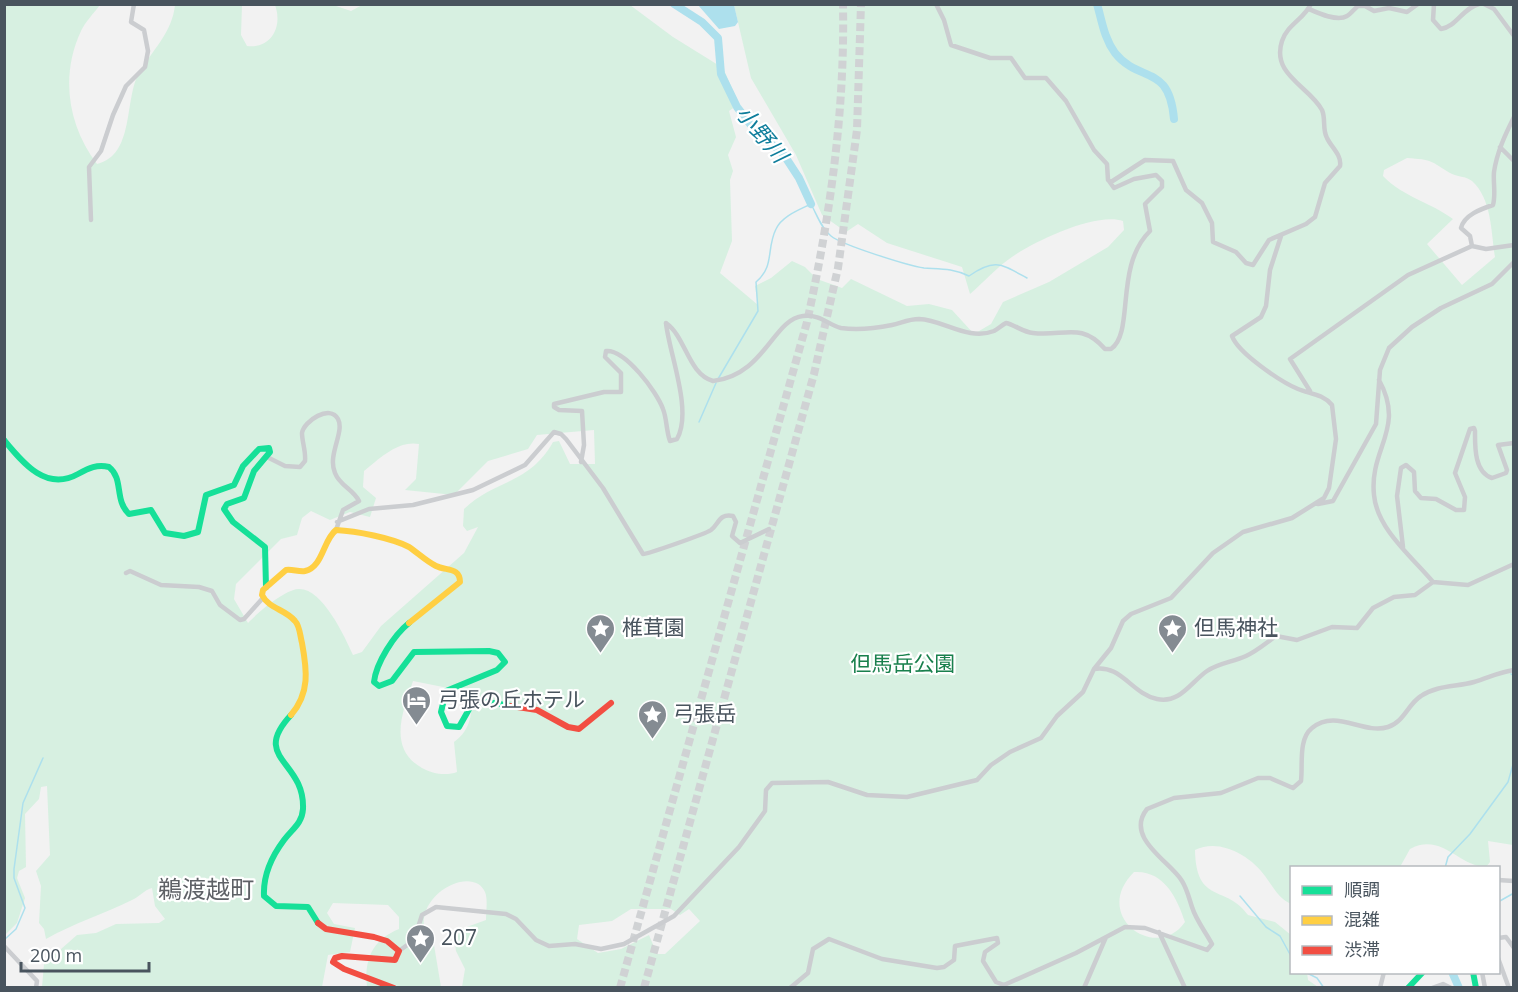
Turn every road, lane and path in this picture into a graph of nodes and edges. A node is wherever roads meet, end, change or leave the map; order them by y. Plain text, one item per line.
1 (134, 4) edge
2 (936, 4) edge
3 (1418, 4) edge
4 (1434, 4) edge
5 (1479, 4) edge
6 (1484, 4) edge
7 (1310, 7) edge
8 (1514, 36) edge
9 (1514, 117) edge
10 (1500, 147) junction
11 (1514, 161) edge
12 (1109, 181) junction
13 (91, 220) dead end
14 (1281, 236) junction
15 (1514, 245) edge
16 (1472, 246) junction
17 (1514, 262) edge
18 (1379, 380) junction
19 (1310, 392) junction
20 (4, 440) edge
21 (1514, 443) edge
22 (267, 457) junction
23 (581, 462) junction
24 (1318, 504) junction
25 (336, 526) junction
26 (769, 529) dead end
27 (1403, 547) junction
28 (1514, 564) edge
29 (126, 573) dead end
30 (1432, 582) junction
31 (266, 587) junction
32 (262, 599) junction
33 (1094, 669) junction
34 (1514, 670) edge
35 (611, 703) dead end
36 (1160, 932) junction
37 (1106, 937) junction
38 (1500, 938) edge
39 (4, 946) edge
40 (1514, 948) edge
41 (399, 951) junction
42 (1500, 963) edge
43 (1421, 974) edge
44 (36, 987) edge
45 (394, 987) edge
46 (790, 987) edge
47 (1084, 987) edge
48 (1185, 987) edge
49 (1408, 987) edge
50 (1432, 987) edge
51 (1451, 987) edge
52 (1509, 987) edge

1 - 13 street
2 - 12 street
3 - 7 street
4 - 5 street
6 - 8 street
7 - 14 street
9 - 10 street
10 - 11 street
10 - 16 street
12 - 14 street
12 - 23 street
14 - 19 street
15 - 16 street
16 - 19 street
17 - 18 street
18 - 24 street
18 - 27 street
19 - 24 street
20 - 22 street
21 - 27 street
22 - 25 street
22 - 31 street
23 - 25 street
23 - 26 street
24 - 33 street
25 - 31 street
25 - 35 street
27 - 30 street
28 - 30 street
29 - 32 street
30 - 33 street
31 - 32 street
32 - 41 street
33 - 41 street
34 - 36 street
36 - 37 street
36 - 48 street
37 - 46 street
37 - 47 street
38 - 40 street
39 - 44 street
41 - 45 street
42 - 52 street
43 - 49 street
50 - 51 street

